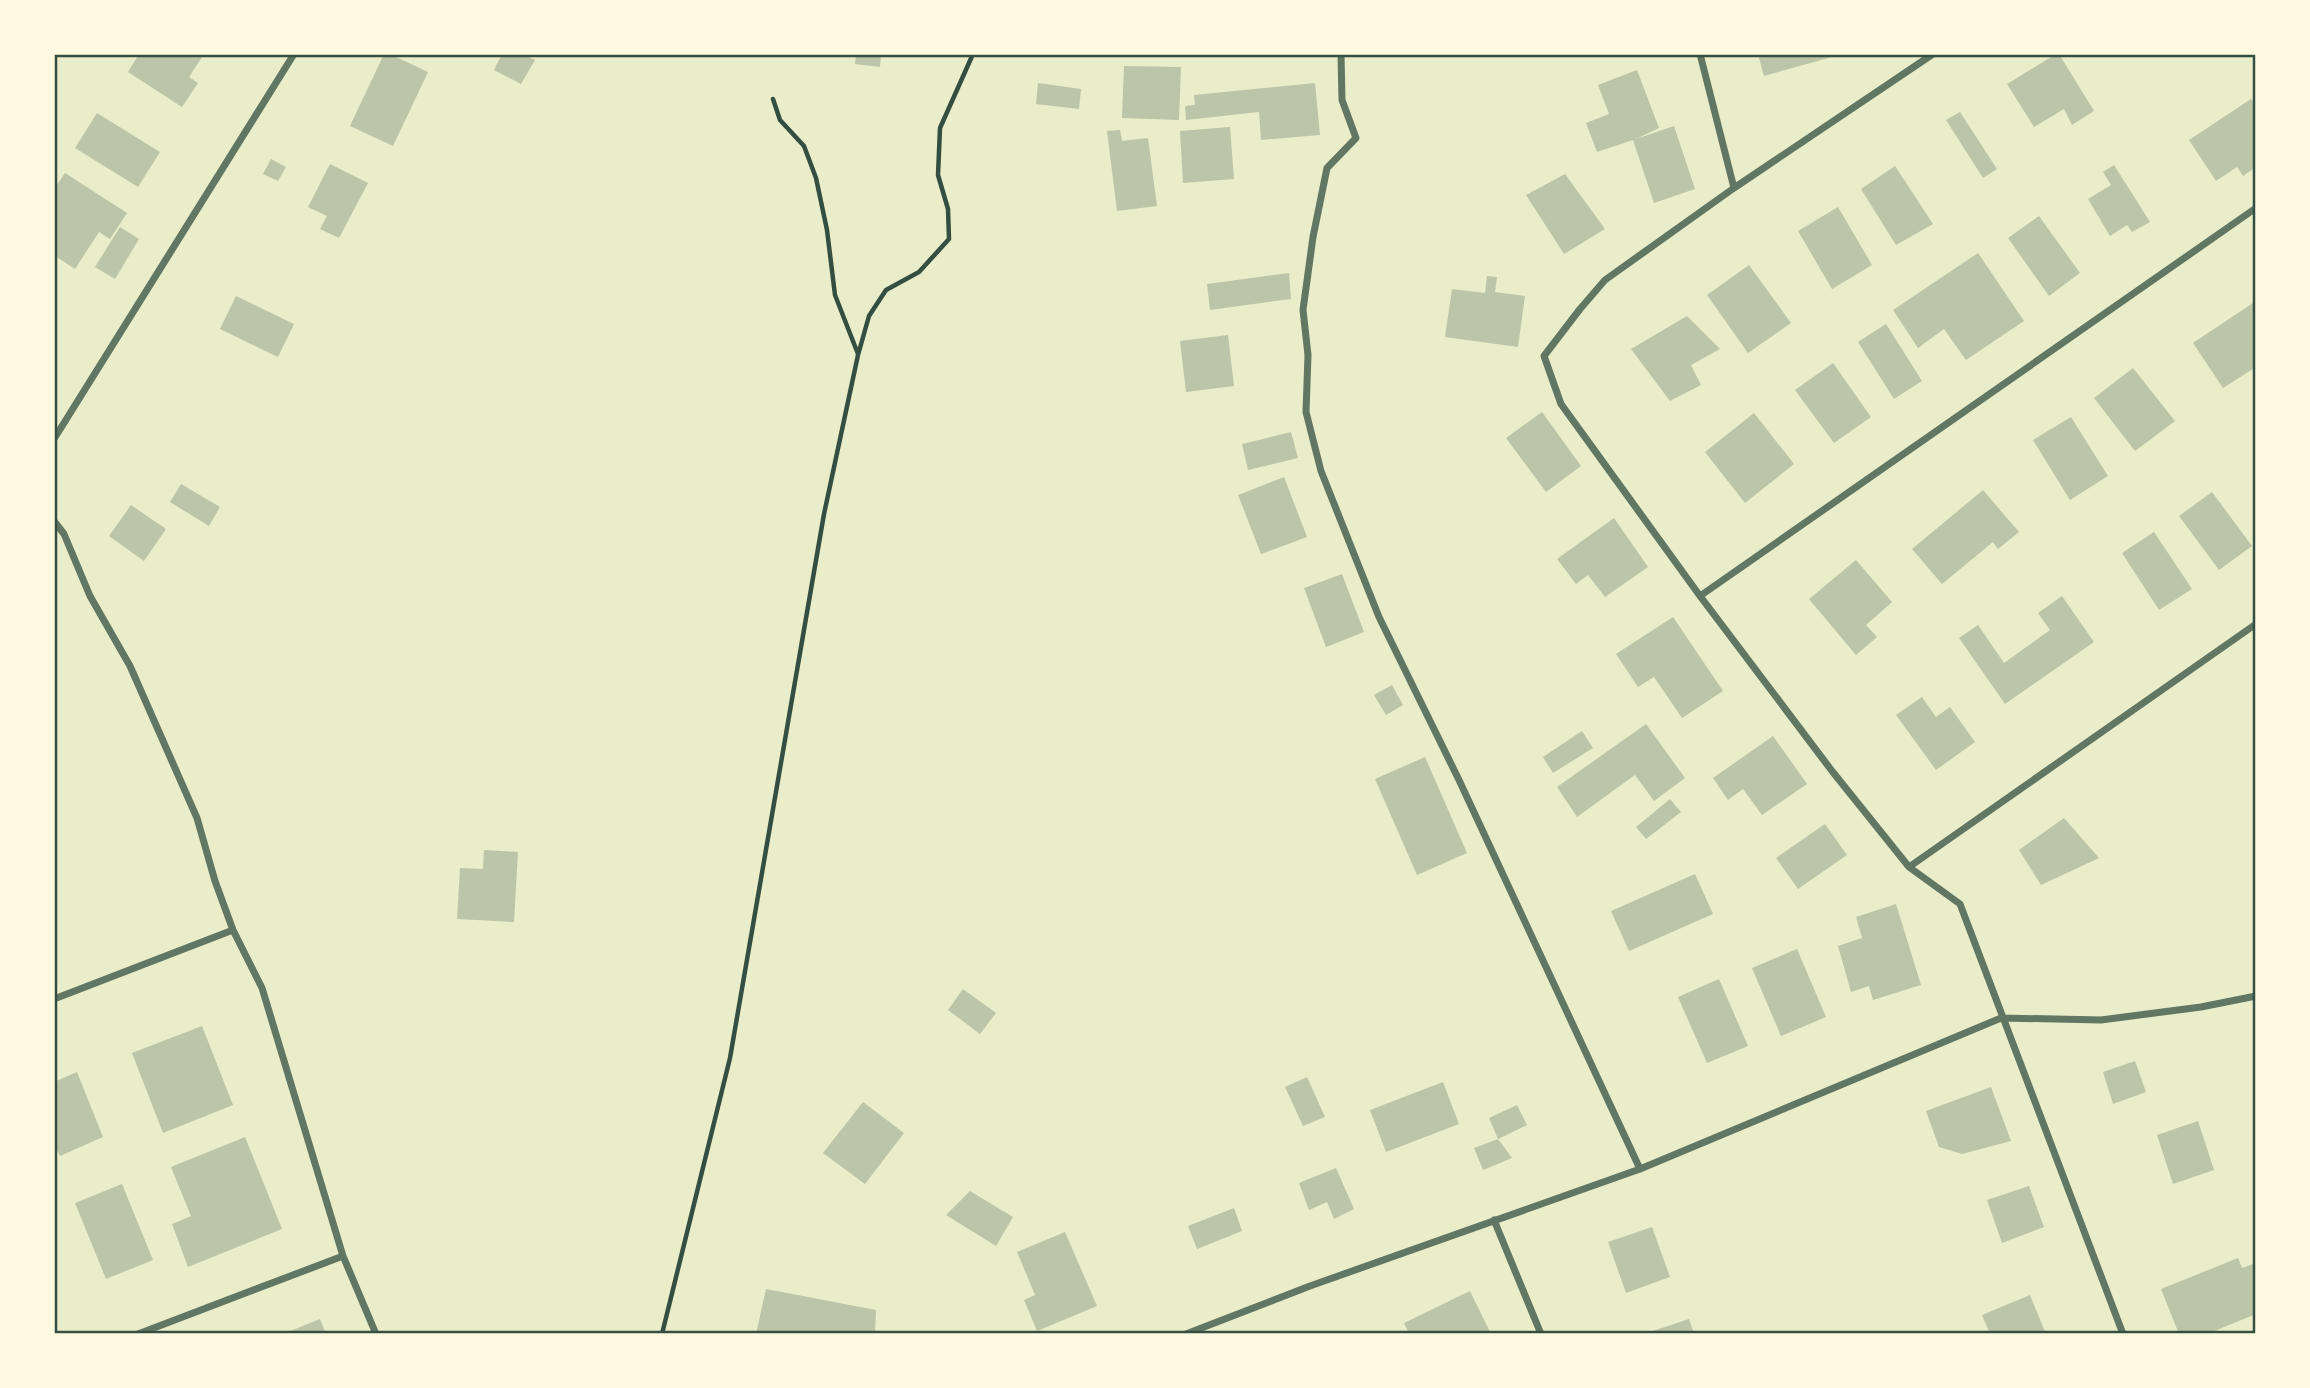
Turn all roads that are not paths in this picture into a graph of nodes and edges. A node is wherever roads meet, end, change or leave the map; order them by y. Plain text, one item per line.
1 (294, 54) edge
2 (1341, 54) edge
3 (1700, 54) edge
4 (1933, 54) edge
5 (1734, 188) junction
6 (2256, 208) edge
7 (54, 439) edge
8 (54, 521) edge
9 (1700, 596) junction
10 (2256, 624) edge
11 (1909, 867) junction
12 (233, 930) junction
13 (2256, 996) edge
14 (54, 999) edge
15 (2001, 1018) junction
16 (1640, 1169) junction
17 (1494, 1220) junction
18 (343, 1256) junction
19 (138, 1334) edge
20 (376, 1334) edge
21 (1186, 1334) edge
22 (1541, 1334) edge
23 (2123, 1334) edge

1 - 7 street
2 - 16 street
3 - 5 street
4 - 5 street
5 - 9 street
6 - 9 street
8 - 12 street
9 - 11 street
10 - 11 street
11 - 15 street
12 - 14 street
12 - 18 street
13 - 15 street
15 - 16 street
15 - 23 street
16 - 17 street
17 - 21 street
17 - 22 street
18 - 19 street
18 - 20 street

